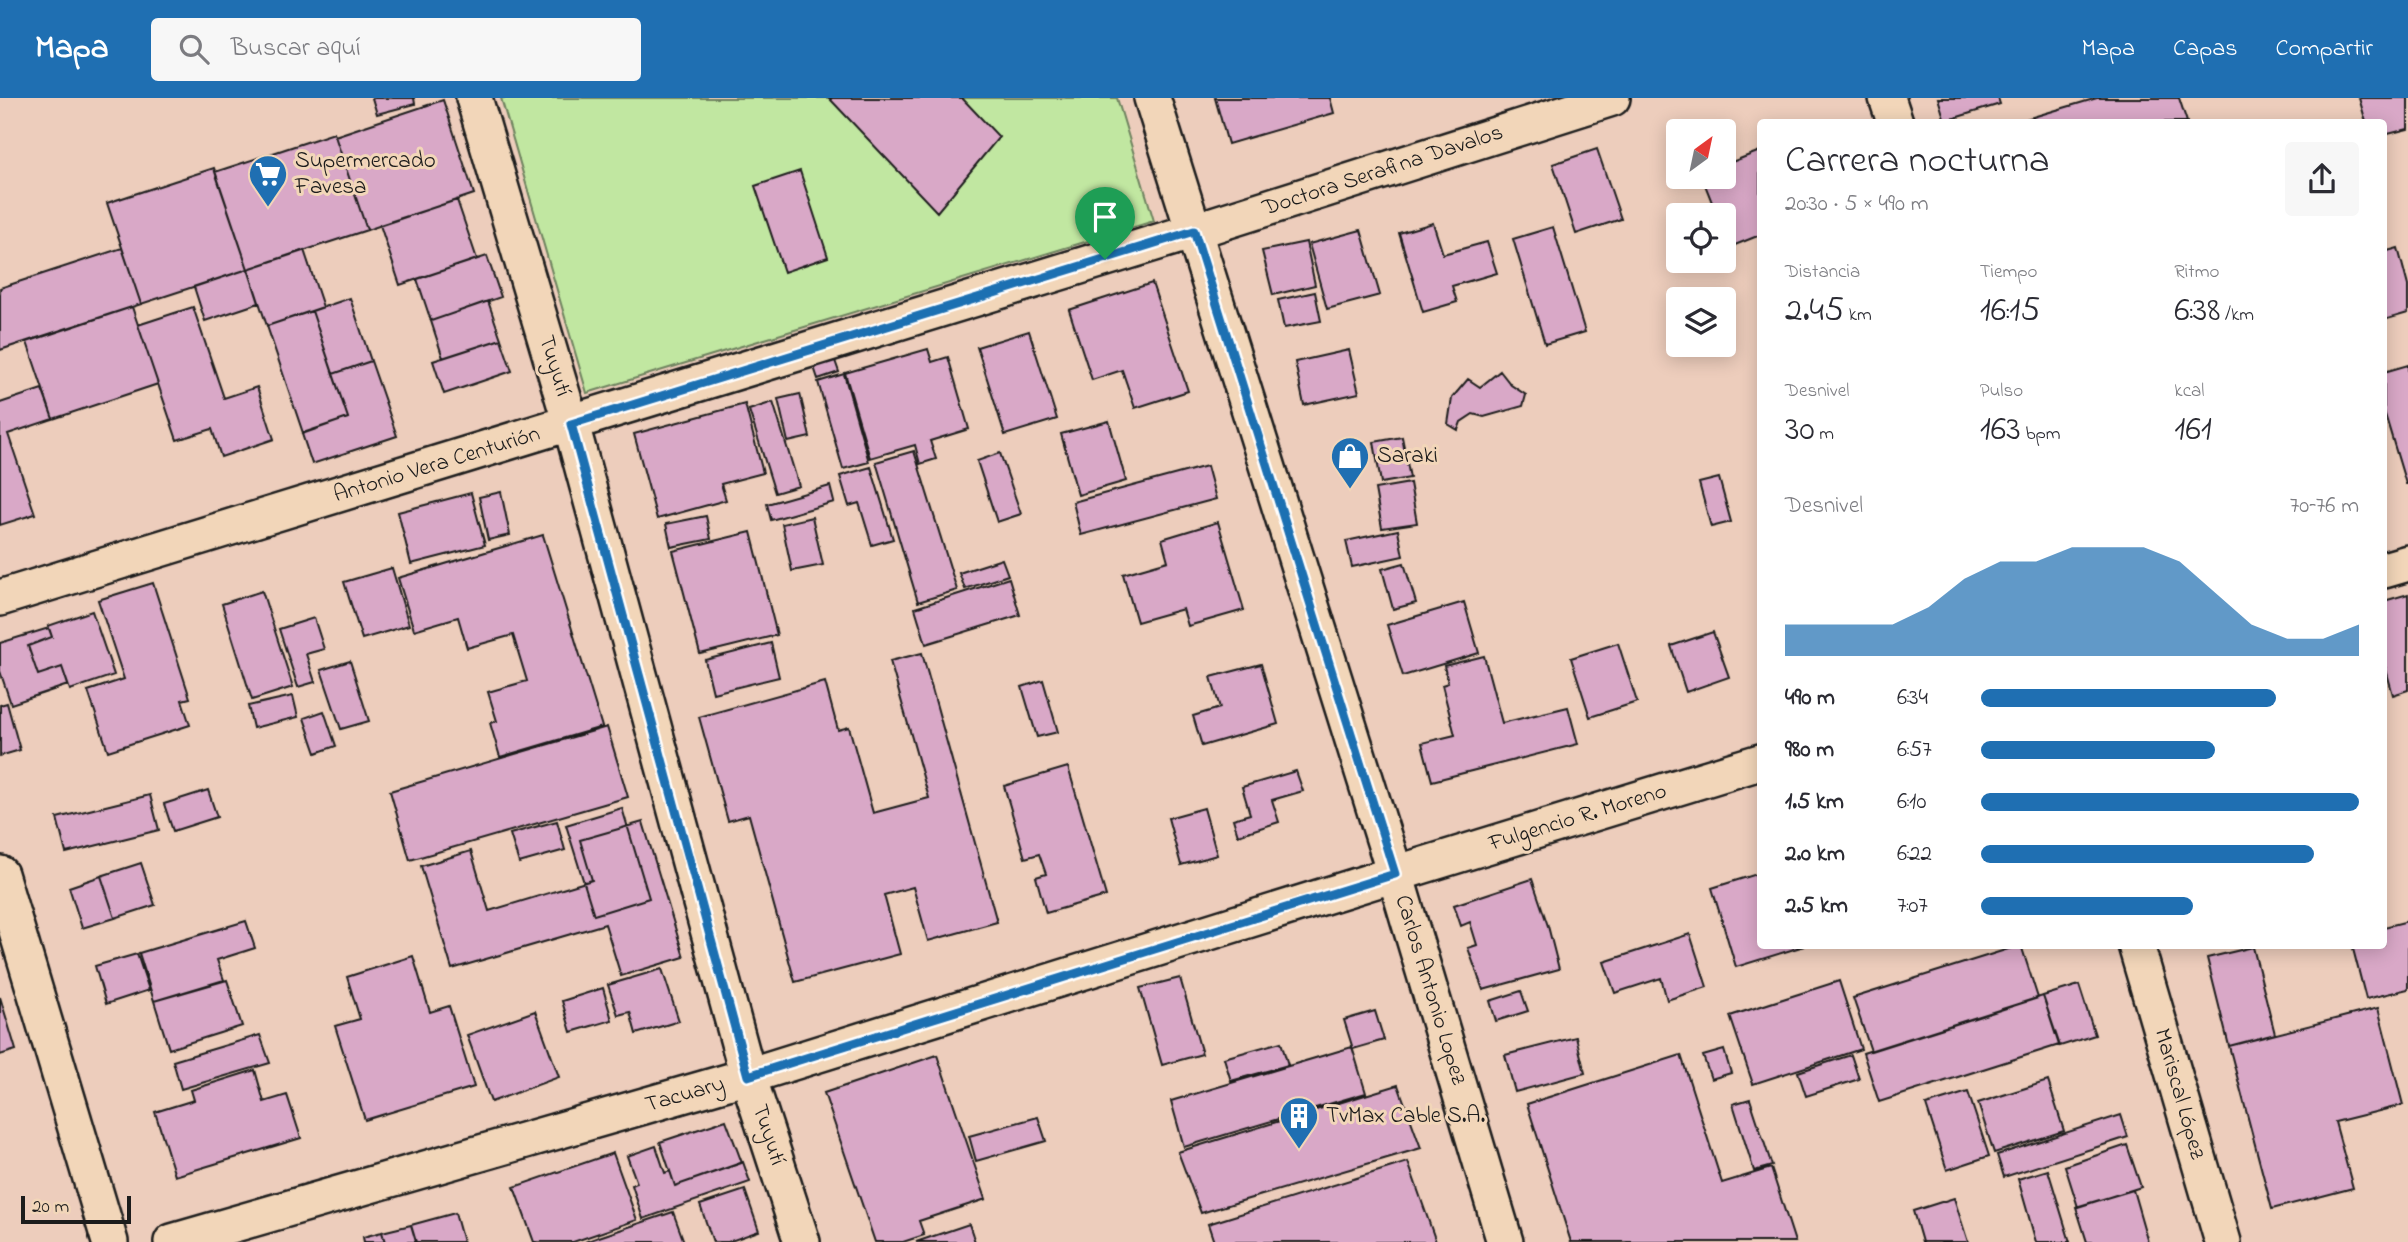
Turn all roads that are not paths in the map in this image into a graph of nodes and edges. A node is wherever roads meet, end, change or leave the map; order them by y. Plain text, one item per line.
1 (474, 98) edge
2 (1152, 98) edge
3 (1612, 98) edge
4 (1887, 98) edge
5 (1894, 119) edge
6 (1194, 231) junction
7 (571, 424) junction
8 (2408, 563) edge
9 (2387, 569) edge
10 (0, 598) edge
11 (1757, 763) edge
12 (0, 874) edge
13 (1395, 874) junction
14 (2137, 949) edge
15 (748, 1076) junction
16 (110, 1242) edge
17 (172, 1242) edge
18 (802, 1242) edge
19 (1505, 1242) edge
20 (2223, 1242) edge

1 - 7 street, Tuyutí
2 - 6 street, Carlos Antonio Lopez
3 - 6 street, Doctora Serafina Davalos
4 - 5 street
6 - 7 street, Antonio Vera Centurión
6 - 13 street, Carlos Antonio Lopez
7 - 10 street, Antonio Vera Centurión
7 - 15 street, Tuyutí
8 - 9 street
11 - 13 street, Fulgencio R. Moreno
12 - 16 street
13 - 15 street, Tacuary
13 - 19 street, Carlos Antonio Lopez
14 - 20 street, Mariscal López
15 - 17 street, Tacuary
15 - 18 street, Tuyutí

